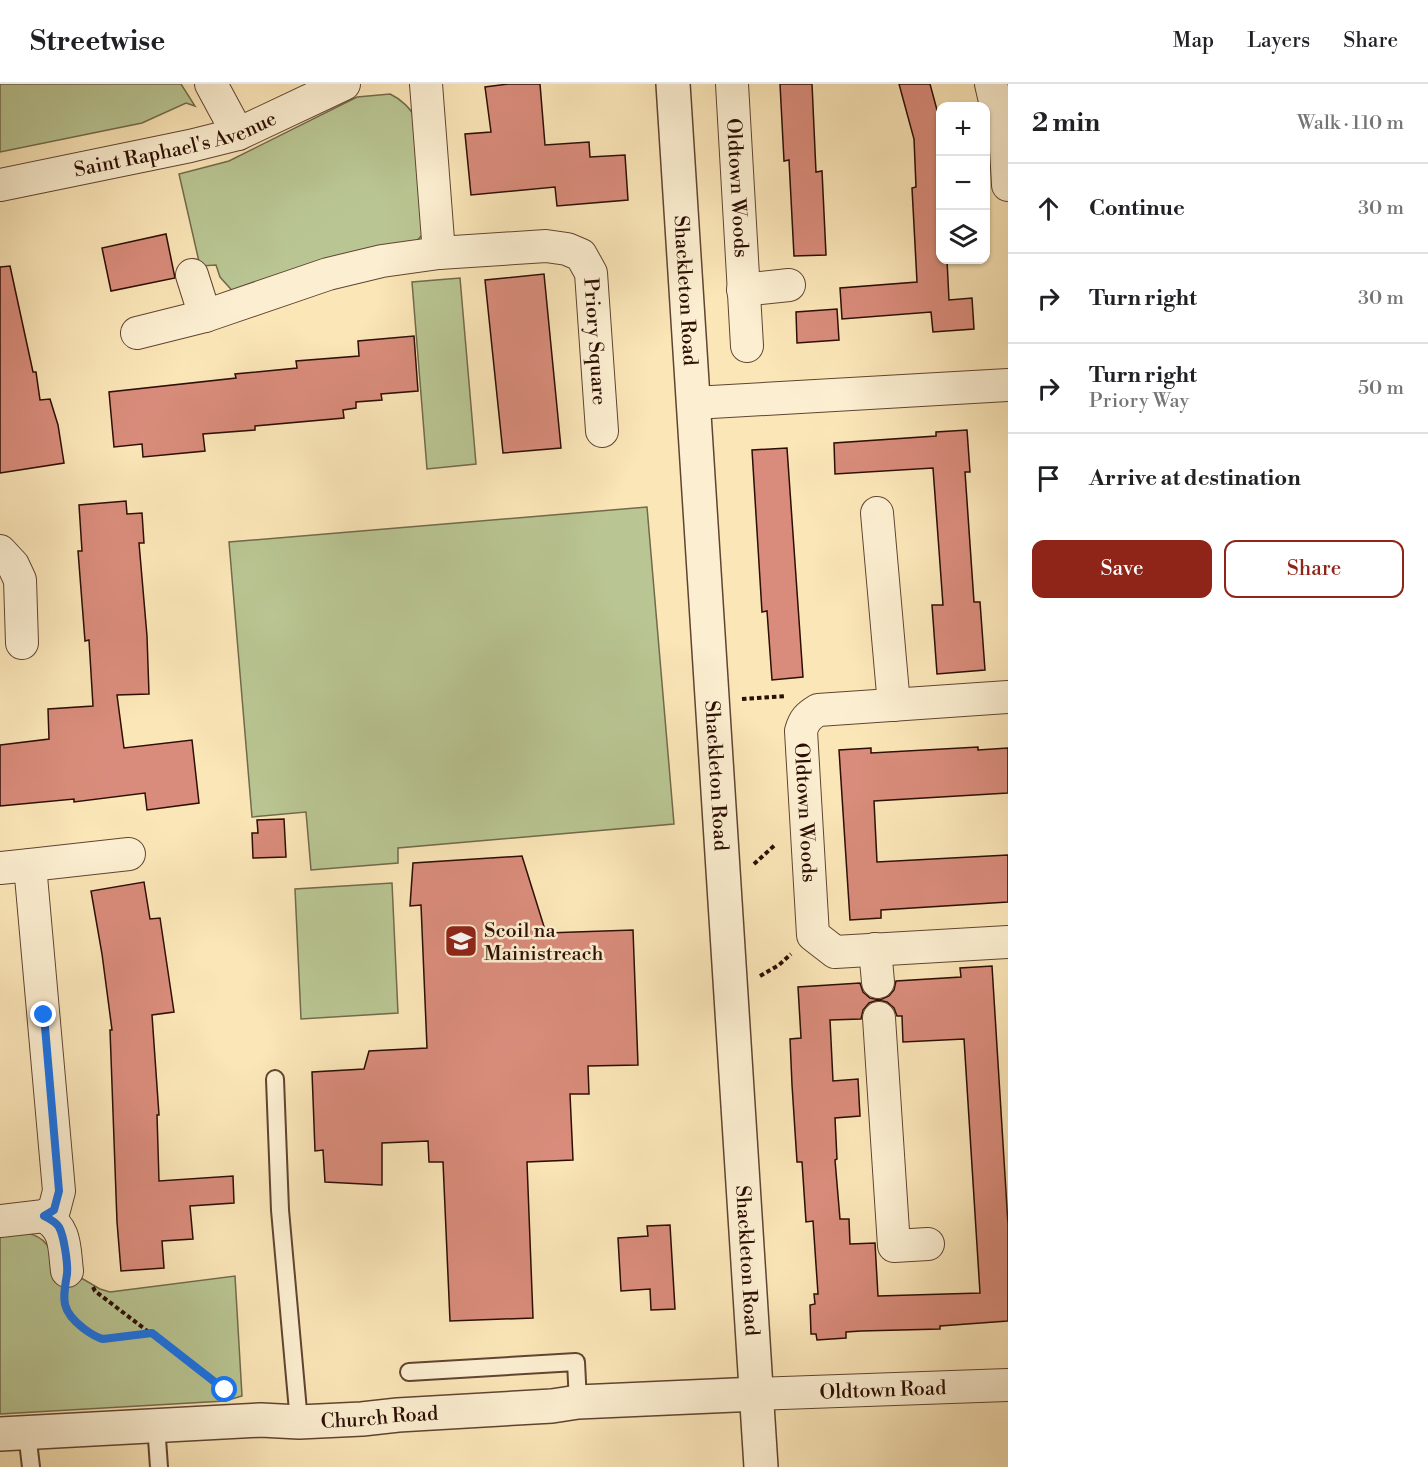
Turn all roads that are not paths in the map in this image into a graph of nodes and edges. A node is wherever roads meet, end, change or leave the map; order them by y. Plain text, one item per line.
1 (212, 84) edge
2 (344, 84) edge
3 (426, 84) edge
4 (673, 84) edge
5 (732, 84) edge
6 (991, 84) edge
7 (238, 134) junction
8 (1007, 149) edge
9 (0, 185) edge
10 (1008, 185) edge
11 (439, 254) junction
12 (192, 275) dead end
13 (789, 285) dead end
14 (743, 290) junction
15 (205, 316) junction
16 (137, 333) dead end
17 (747, 346) dead end
18 (1008, 385) edge
19 (694, 403) junction
20 (602, 431) dead end
21 (877, 513) dead end
22 (0, 551) edge
23 (15, 627) edge
24 (1008, 697) edge
25 (894, 705) junction
26 (129, 854) dead end
27 (30, 865) junction
28 (0, 868) edge
29 (1008, 942) edge
30 (875, 950) junction
31 (878, 982) dead end
32 (879, 1018) dead end
33 (275, 1079) dead end
34 (44, 1216) junction
35 (0, 1221) edge
36 (928, 1244) dead end
37 (80, 1278) road end
38 (409, 1372) dead end
39 (1008, 1385) edge
40 (757, 1394) junction
41 (578, 1402) junction
42 (299, 1422) junction
43 (156, 1425) junction
44 (14, 1434) edge
45 (31, 1467) edge
46 (159, 1467) edge
47 (761, 1467) edge

1 - 7 street
2 - 7 street, Saint Raphael's Avenue
3 - 11 street
4 - 19 street, Shackleton Road
5 - 14 street, Oldtown Woods
6 - 8 street
7 - 9 street, Saint Raphael's Avenue
8 - 10 street
11 - 15 street, Priory Square
11 - 20 street, Priory Square
12 - 15 street
13 - 14 street
14 - 17 street, Oldtown Woods
15 - 16 street, Priory Square
18 - 19 street
19 - 40 street, Shackleton Road
21 - 25 street
22 - 23 street
24 - 25 street, Oldtown Woods
25 - 30 street, Oldtown Woods
26 - 27 street
27 - 28 street
27 - 34 street
29 - 30 street
30 - 31 street
32 - 36 street
33 - 42 lane
34 - 35 street
34 - 37 street
38 - 41 lane
39 - 40 street, Oldtown Road
40 - 41 street, Church Road
40 - 47 street, Shackleton Road
41 - 42 street, Church Road
42 - 43 street, Church Road
43 - 44 street, Church Road
43 - 46 lane
44 - 45 lane

